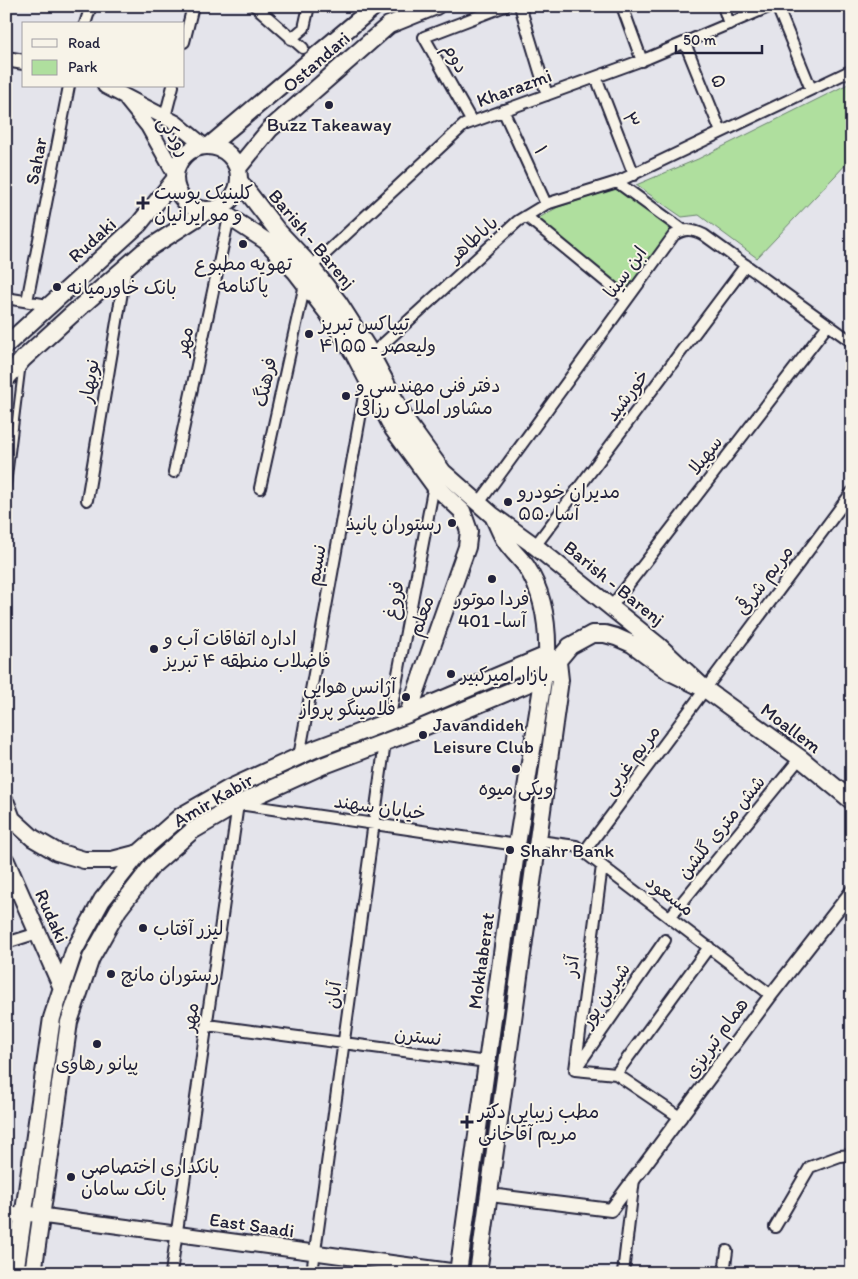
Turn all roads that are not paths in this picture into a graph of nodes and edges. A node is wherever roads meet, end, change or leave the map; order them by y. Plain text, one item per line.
1 (90, 6) edge
2 (193, 6) edge
3 (255, 6) edge
4 (309, 6) edge
5 (375, 6) edge
6 (436, 6) edge
7 (505, 6) edge
8 (520, 6) edge
9 (622, 6) edge
10 (723, 6) edge
11 (771, 6) edge
12 (777, 6) edge
13 (86, 22) edge
14 (729, 24) junction
15 (185, 38) edge
16 (292, 39) junction
17 (685, 43) junction
18 (303, 48) dead end
19 (6, 59) edge
20 (642, 61) junction
21 (22, 62) edge
22 (852, 70) edge
23 (596, 77) junction
24 (68, 88) edge
25 (109, 88) edge
26 (172, 88) edge
27 (811, 89) junction
28 (121, 94) junction
29 (547, 95) junction
30 (503, 110) junction
31 (165, 117) junction
32 (472, 122) junction
33 (722, 132) junction
34 (206, 146) junction
35 (634, 174) junction
36 (239, 175) junction
37 (175, 176) junction
38 (617, 182) junction
39 (546, 204) junction
40 (218, 212) junction
41 (526, 216) junction
42 (683, 230) junction
43 (746, 264) junction
44 (126, 267) junction
45 (311, 267) junction
46 (305, 284) junction
47 (6, 298) edge
48 (627, 299) junction
49 (27, 301) junction
50 (48, 305) junction
51 (828, 325) junction
52 (852, 342) edge
53 (6, 345) edge
54 (372, 355) junction
55 (23, 359) junction
56 (7, 376) edge
57 (367, 379) junction
58 (174, 472) dead end
59 (434, 485) junction
60 (260, 488) dead end
61 (852, 492) edge
62 (6, 497) edge
63 (87, 500) dead end
64 (479, 503) junction
65 (492, 515) junction
66 (535, 546) junction
67 (611, 607) junction
68 (552, 659) junction
69 (544, 677) junction
70 (705, 689) junction
71 (408, 714) junction
72 (390, 721) junction
73 (414, 731) junction
74 (386, 742) junction
75 (299, 757) junction
76 (800, 758) junction
77 (230, 788) junction
78 (852, 801) edge
79 (6, 803) edge
80 (238, 804) junction
81 (374, 824) junction
82 (539, 841) junction
83 (517, 845) junction
84 (584, 852) junction
85 (138, 853) junction
86 (6, 861) edge
87 (602, 866) junction
88 (852, 890) edge
89 (670, 917) junction
90 (38, 933) junction
91 (665, 940) dead end
92 (6, 944) edge
93 (709, 947) junction
94 (62, 988) junction
95 (771, 995) junction
96 (496, 1006) junction
97 (515, 1008) junction
98 (207, 1025) junction
99 (344, 1044) junction
100 (488, 1062) junction
101 (575, 1070) junction
102 (616, 1074) junction
103 (680, 1118) junction
104 (852, 1155) edge
105 (634, 1178) junction
106 (490, 1195) junction
107 (23, 1213) junction
108 (6, 1216) edge
109 (41, 1216) junction
110 (775, 1227) dead end
111 (177, 1234) junction
112 (315, 1252) junction
113 (727, 1252) dead end
114 (458, 1272) edge
115 (15, 1273) edge
116 (33, 1273) edge
117 (171, 1273) edge
118 (312, 1273) edge
119 (478, 1273) edge
120 (622, 1273) edge
121 (724, 1273) edge

1 - 13 street
2 - 15 street
3 - 16 street
4 - 16 street
5 - 34 main road, Ostandari
6 - 36 main road, Ostandari
7 - 32 street, دوم
8 - 29 street
9 - 20 street
10 - 14 street
11 - 14 street, Kharazmi
12 - 27 street
14 - 17 street, Kharazmi
16 - 18 street
17 - 20 street, Kharazmi
17 - 33 street, ۵
19 - 21 main road
20 - 23 street, Kharazmi
22 - 27 street, باباطاهر
23 - 29 street, Kharazmi
23 - 35 street, ۳
24 - 49 street, Sahar
25 - 28 main road
26 - 31 street
27 - 33 street, باباطاهر
28 - 31 main road
28 - 37 main road, رودکی
29 - 30 street, Kharazmi
30 - 32 street, Kharazmi
30 - 39 street, ۱
31 - 34 main road
32 - 45 street, Kharazmi
33 - 35 street, باباطاهر
34 - 36 main road
34 - 37 main road
35 - 38 street, باباطاهر
36 - 40 main road
36 - 45 main road, Barish - Barenj
37 - 40 main road
37 - 50 main road, Rudaki
38 - 39 street, باباطاهر
38 - 42 street
39 - 41 street, باباطاهر
40 - 44 main road
40 - 46 main road, Barish - Barenj
40 - 58 street, مهر
41 - 48 street
41 - 54 street, باباطاهر
42 - 43 street
42 - 48 street, ابن سینا
43 - 51 street
43 - 66 street, خورشید
44 - 55 main road
44 - 63 street, نوبهار
45 - 54 main road, Barish - Barenj
46 - 57 main road, Barish - Barenj
46 - 60 street, فرهنگ
47 - 49 street
48 - 64 street, ابن سینا
49 - 50 street
50 - 53 main road, Rudaki
51 - 52 street
51 - 67 street, سهیلا
54 - 64 main road, Barish - Barenj
55 - 56 main road
55 - 62 lane
57 - 59 main road, Barish - Barenj
57 - 75 street, نسیم
59 - 71 main road, معلم
59 - 72 street, فروغ
61 - 70 street, مریم شرقی
64 - 65 main road, Barish - Barenj
65 - 66 main road, Barish - Barenj
65 - 68 main road, Barish - Barenj
66 - 67 main road, Barish - Barenj
67 - 70 main road, Barish - Barenj
68 - 69 main road, Mokhaberat
68 - 70 main road
68 - 71 main road, Amir Kabir
68 - 82 main road
69 - 73 main road, Amir Kabir
69 - 83 main road, Mokhaberat
70 - 76 main road, Moallem
70 - 84 street, مریم غربی
71 - 72 main road, Amir Kabir
71 - 73 main road
72 - 75 main road, Amir Kabir
73 - 74 main road, Amir Kabir
74 - 80 main road, Amir Kabir
74 - 81 street, آبان
75 - 77 main road, Amir Kabir
76 - 78 main road, Moallem
76 - 89 street, شش متری گلشن
77 - 80 street
77 - 85 main road, Amir Kabir
79 - 85 main road
80 - 81 street, خیابان سهند
80 - 98 street, مهر
80 - 109 main road, Amir Kabir
81 - 83 street, خیابان سهند
81 - 99 street, آبان
82 - 84 street, مسعود
82 - 97 main road
83 - 96 main road, Mokhaberat
84 - 87 street, مسعود
85 - 94 main road, Amir Kabir
86 - 90 main road, Rudaki
87 - 89 street, مسعود
87 - 101 street, آذر
88 - 95 street, همام تبریزی
89 - 93 street, مسعود
90 - 92 street
90 - 94 main road, Rudaki
91 - 101 street, شیرین پور
93 - 95 street, مسعود
93 - 102 street
94 - 107 main road, Amir Kabir
95 - 103 street, همام تبریزی
96 - 97 main road
96 - 100 main road, Mokhaberat
97 - 106 main road
98 - 99 street, نسترن
98 - 111 street, مهر
99 - 100 street, نسترن
99 - 112 street, آبان
100 - 114 main road, Mokhaberat
101 - 102 street
102 - 103 street
103 - 105 street, همام تبریزی
104 - 110 street
105 - 106 street, همام تبریزی
105 - 120 street
106 - 119 main road
107 - 108 main road, East Saadi
107 - 109 main road, East Saadi
107 - 115 main road, Amir Kabir
109 - 111 main road, East Saadi
109 - 116 main road, Amir Kabir
111 - 112 main road, East Saadi
111 - 117 street, مهر
112 - 114 main road, East Saadi
112 - 118 street, آبان
113 - 121 street

